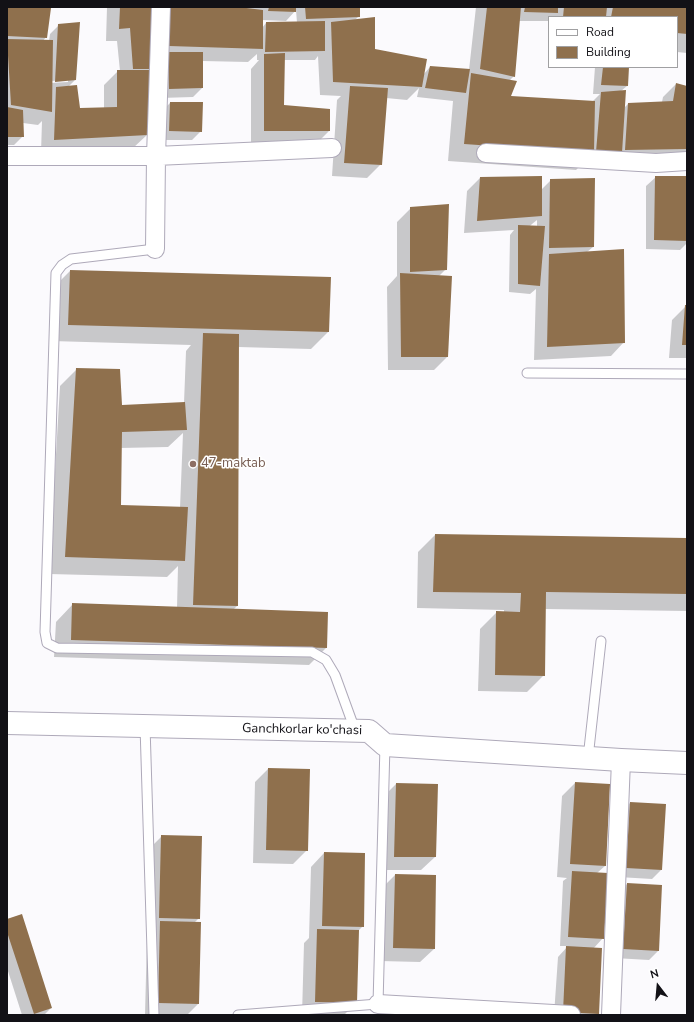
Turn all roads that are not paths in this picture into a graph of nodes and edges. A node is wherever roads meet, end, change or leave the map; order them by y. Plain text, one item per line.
1 (161, 7) edge
2 (332, 148) dead end
3 (486, 153) dead end
4 (7, 156) edge
5 (156, 156) junction
6 (687, 161) edge
7 (155, 249) joint
8 (528, 373) dead end
9 (687, 374) edge
10 (601, 641) dead end
11 (7, 723) edge
12 (145, 726) junction
13 (356, 731) junction
14 (385, 745) junction
15 (588, 758) junction
16 (621, 760) junction
17 (687, 762) edge
18 (378, 1004) junction
19 (154, 1015) edge
20 (238, 1015) edge
21 (245, 1015) edge
22 (571, 1015) edge
23 (611, 1015) edge

1 - 5 street
2 - 5 street
3 - 6 street
4 - 5 street
5 - 7 street
7 - 13 lane
8 - 9 lane
10 - 15 lane
11 - 12 street, Ganchkorlar ko'chasi
12 - 13 street, Ganchkorlar ko'chasi
12 - 19 lane
13 - 14 street, Ganchkorlar ko'chasi
14 - 15 street
14 - 18 lane
15 - 16 street
16 - 17 street
16 - 23 street
18 - 21 lane
18 - 22 street
20 - 21 lane

